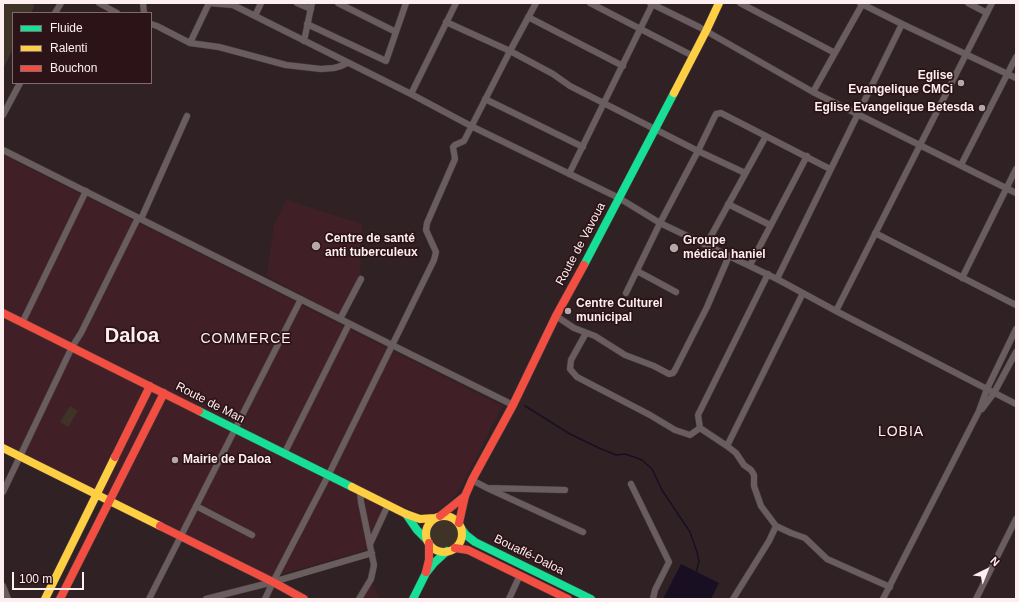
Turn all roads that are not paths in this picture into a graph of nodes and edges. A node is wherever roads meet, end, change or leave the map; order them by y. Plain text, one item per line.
1 (61, 3) edge
2 (99, 3) edge
3 (209, 3) edge
4 (261, 3) edge
5 (297, 3) edge
6 (338, 3) edge
7 (406, 3) edge
8 (456, 3) edge
9 (536, 3) edge
10 (590, 3) edge
11 (652, 3) edge
12 (719, 3) edge
13 (740, 3) edge
14 (861, 3) edge
15 (968, 3) edge
16 (992, 3) edge
17 (311, 6) edge
18 (56, 12) edge
19 (115, 12) edge
20 (987, 12) junction
21 (255, 16) junction
22 (528, 17) junction
23 (446, 22) junction
24 (152, 24) edge
25 (308, 24) junction
26 (902, 24) junction
27 (641, 29) junction
28 (706, 31) junction
29 (396, 32) junction
30 (304, 41) junction
31 (190, 42) junction
32 (510, 52) junction
33 (836, 53) junction
34 (966, 54) junction
35 (693, 56) junction
36 (1016, 57) edge
37 (348, 63) junction
38 (623, 66) junction
39 (1008, 74) junction
40 (1016, 78) edge
41 (19, 84) edge
42 (813, 92) junction
43 (411, 94) junction
44 (485, 99) junction
45 (604, 103) junction
46 (857, 114) junction
47 (3, 115) edge
48 (187, 116) dead end
49 (472, 126) junction
50 (654, 129) junction
51 (766, 136) junction
52 (919, 145) junction
53 (582, 147) junction
54 (3, 150) edge
55 (698, 151) junction
56 (807, 156) junction
57 (961, 165) junction
58 (830, 169) junction
59 (1016, 169) edge
60 (745, 173) junction
61 (569, 174) junction
62 (1007, 188) junction
63 (86, 191) junction
64 (1016, 193) edge
65 (619, 198) junction
66 (728, 204) junction
67 (140, 218) junction
68 (660, 223) junction
69 (770, 225) junction
70 (875, 233) junction
71 (706, 245) junction
72 (729, 256) junction
73 (750, 265) junction
74 (637, 270) junction
75 (768, 274) junction
76 (962, 278) junction
77 (361, 279) dead end
78 (777, 279) junction
79 (676, 292) dead end
80 (802, 292) junction
81 (626, 293) dead end
82 (301, 299) junction
83 (1016, 305) edge
84 (836, 310) junction
85 (3, 313) edge
86 (556, 316) junction
87 (340, 319) junction
88 (22, 322) junction
89 (349, 324) junction
90 (1016, 329) edge
91 (586, 333) junction
92 (392, 345) junction
93 (72, 348) junction
94 (1016, 352) edge
95 (150, 386) junction
96 (986, 389) junction
97 (164, 393) junction
98 (994, 393) junction
99 (1016, 404) edge
100 (513, 405) junction
101 (979, 411) junction
102 (700, 428) junction
103 (235, 429) junction
104 (727, 446) junction
105 (3, 448) edge
106 (284, 454) junction
107 (20, 456) junction
108 (328, 476) junction
109 (472, 480) junction
110 (631, 484) dead end
111 (487, 488) junction
112 (565, 490) dead end
113 (3, 492) edge
114 (360, 492) junction
115 (96, 495) junction
116 (465, 496) junction
117 (109, 501) junction
118 (196, 506) junction
119 (386, 508) junction
120 (406, 514) junction
121 (437, 517) junction
122 (1015, 523) edge
123 (460, 525) junction
124 (776, 526) junction
125 (583, 532) dead end
126 (252, 535) dead end
127 (181, 537) junction
128 (428, 541) junction
129 (370, 544) junction
130 (451, 550) junction
131 (372, 553) junction
132 (426, 574) junction
133 (520, 576) junction
134 (273, 582) junction
135 (3, 586) edge
136 (890, 587) junction
137 (8, 599) edge
138 (45, 599) edge
139 (60, 599) edge
140 (149, 599) edge
141 (206, 599) edge
142 (265, 599) edge
143 (304, 599) edge
144 (359, 599) edge
145 (413, 599) edge
146 (509, 599) edge
147 (568, 599) edge
148 (591, 599) edge
149 (652, 599) edge
150 (733, 599) edge
151 (884, 599) edge
152 (976, 599) edge

1 - 18 street
2 - 19 street
3 - 21 street
3 - 31 street
4 - 21 street
5 - 17 street
6 - 29 street
7 - 29 street
8 - 23 street
9 - 22 street
10 - 27 street
11 - 27 street
11 - 28 street
12 - 28 main road, Route de Vavoua
13 - 33 street
14 - 26 street
14 - 33 street
15 - 20 street
16 - 20 street
17 - 25 street
20 - 34 street
21 - 30 street
22 - 32 street
22 - 38 street
23 - 32 street
23 - 43 street
24 - 31 street
25 - 29 street
25 - 30 street
26 - 34 street
26 - 46 street
27 - 35 street
27 - 38 street
28 - 35 main road, Route de Vavoua
28 - 42 street
30 - 37 street
31 - 37 street
32 - 44 street
32 - 45 street
33 - 42 street
34 - 39 street
34 - 52 street
35 - 50 main road, Route de Vavoua
36 - 39 street
37 - 43 street
38 - 45 street
39 - 40 street
39 - 57 street
41 - 47 street
42 - 46 street
43 - 49 street
44 - 49 street
44 - 53 street
45 - 50 street
45 - 53 street
46 - 52 street
46 - 58 street
48 - 67 street
49 - 61 street
49 - 92 street
50 - 55 street
50 - 65 main road, Route de Vavoua
51 - 55 street
51 - 56 street
51 - 60 street
52 - 57 street
52 - 70 street
53 - 61 street
54 - 63 street
55 - 60 street
55 - 68 street
56 - 58 street
56 - 69 street
57 - 62 street
58 - 78 street
59 - 62 street
60 - 66 street
61 - 65 street
62 - 64 street
62 - 76 street
63 - 67 street
63 - 88 street
65 - 68 street
65 - 86 main road, Route de Vavoua
66 - 69 street
66 - 71 street
67 - 82 street
67 - 93 street
68 - 71 street
68 - 74 street
69 - 73 street
70 - 76 street
70 - 84 street
71 - 72 street
72 - 73 street
72 - 91 street
73 - 75 street
74 - 79 street
74 - 81 street
75 - 78 street
75 - 102 street
76 - 83 street
77 - 87 street
78 - 80 street
80 - 84 street
80 - 104 street
82 - 87 street
82 - 103 street
84 - 96 street
85 - 88 main road, Route de Man
86 - 91 street
86 - 100 main road, Route de Vavoua
87 - 89 street
88 - 93 main road, Route de Man
89 - 92 street
89 - 106 street
90 - 96 street
91 - 102 street
92 - 100 street
92 - 108 street
93 - 95 main road, Route de Man
93 - 107 street
94 - 98 street
95 - 97 main road, Route de Man
95 - 115 main road
96 - 98 street
96 - 101 street
97 - 103 main road, Route de Man
97 - 117 main road
98 - 99 street
98 - 101 street
100 - 109 main road, Route de Vavoua
101 - 136 street
102 - 104 street
103 - 106 main road, Route de Man
103 - 118 street
104 - 124 street
105 - 107 main road
106 - 108 main road, Route de Man
107 - 113 street
107 - 115 main road
108 - 114 main road, Route de Man
108 - 134 street
109 - 111 street
109 - 116 main road, Route de Vavoua
110 - 149 street
111 - 112 street
111 - 125 street
114 - 119 main road, Route de Man
114 - 129 street
115 - 117 main road
115 - 138 main road
116 - 121 main road
116 - 123 main road, Route de Vavoua
117 - 127 main road
117 - 139 main road
118 - 126 street
118 - 127 street
119 - 120 main road, Route de Man
119 - 129 street
120 - 121 main road, Route de Man
120 - 128 main road
121 - 123 main road
121 - 128 main road
122 - 152 street
123 - 130 main road
123 - 148 main road, Bouaflé-Daloa
124 - 136 street
124 - 150 street
127 - 134 main road
127 - 140 street
128 - 130 main road
128 - 132 main road
129 - 131 street
130 - 132 main road
130 - 133 main road, Bouaflé-Daloa
131 - 134 street
131 - 144 street
132 - 145 main road
133 - 146 street
133 - 147 main road, Bouaflé-Daloa
134 - 141 street
134 - 142 street
134 - 143 main road
135 - 137 street
136 - 151 street

